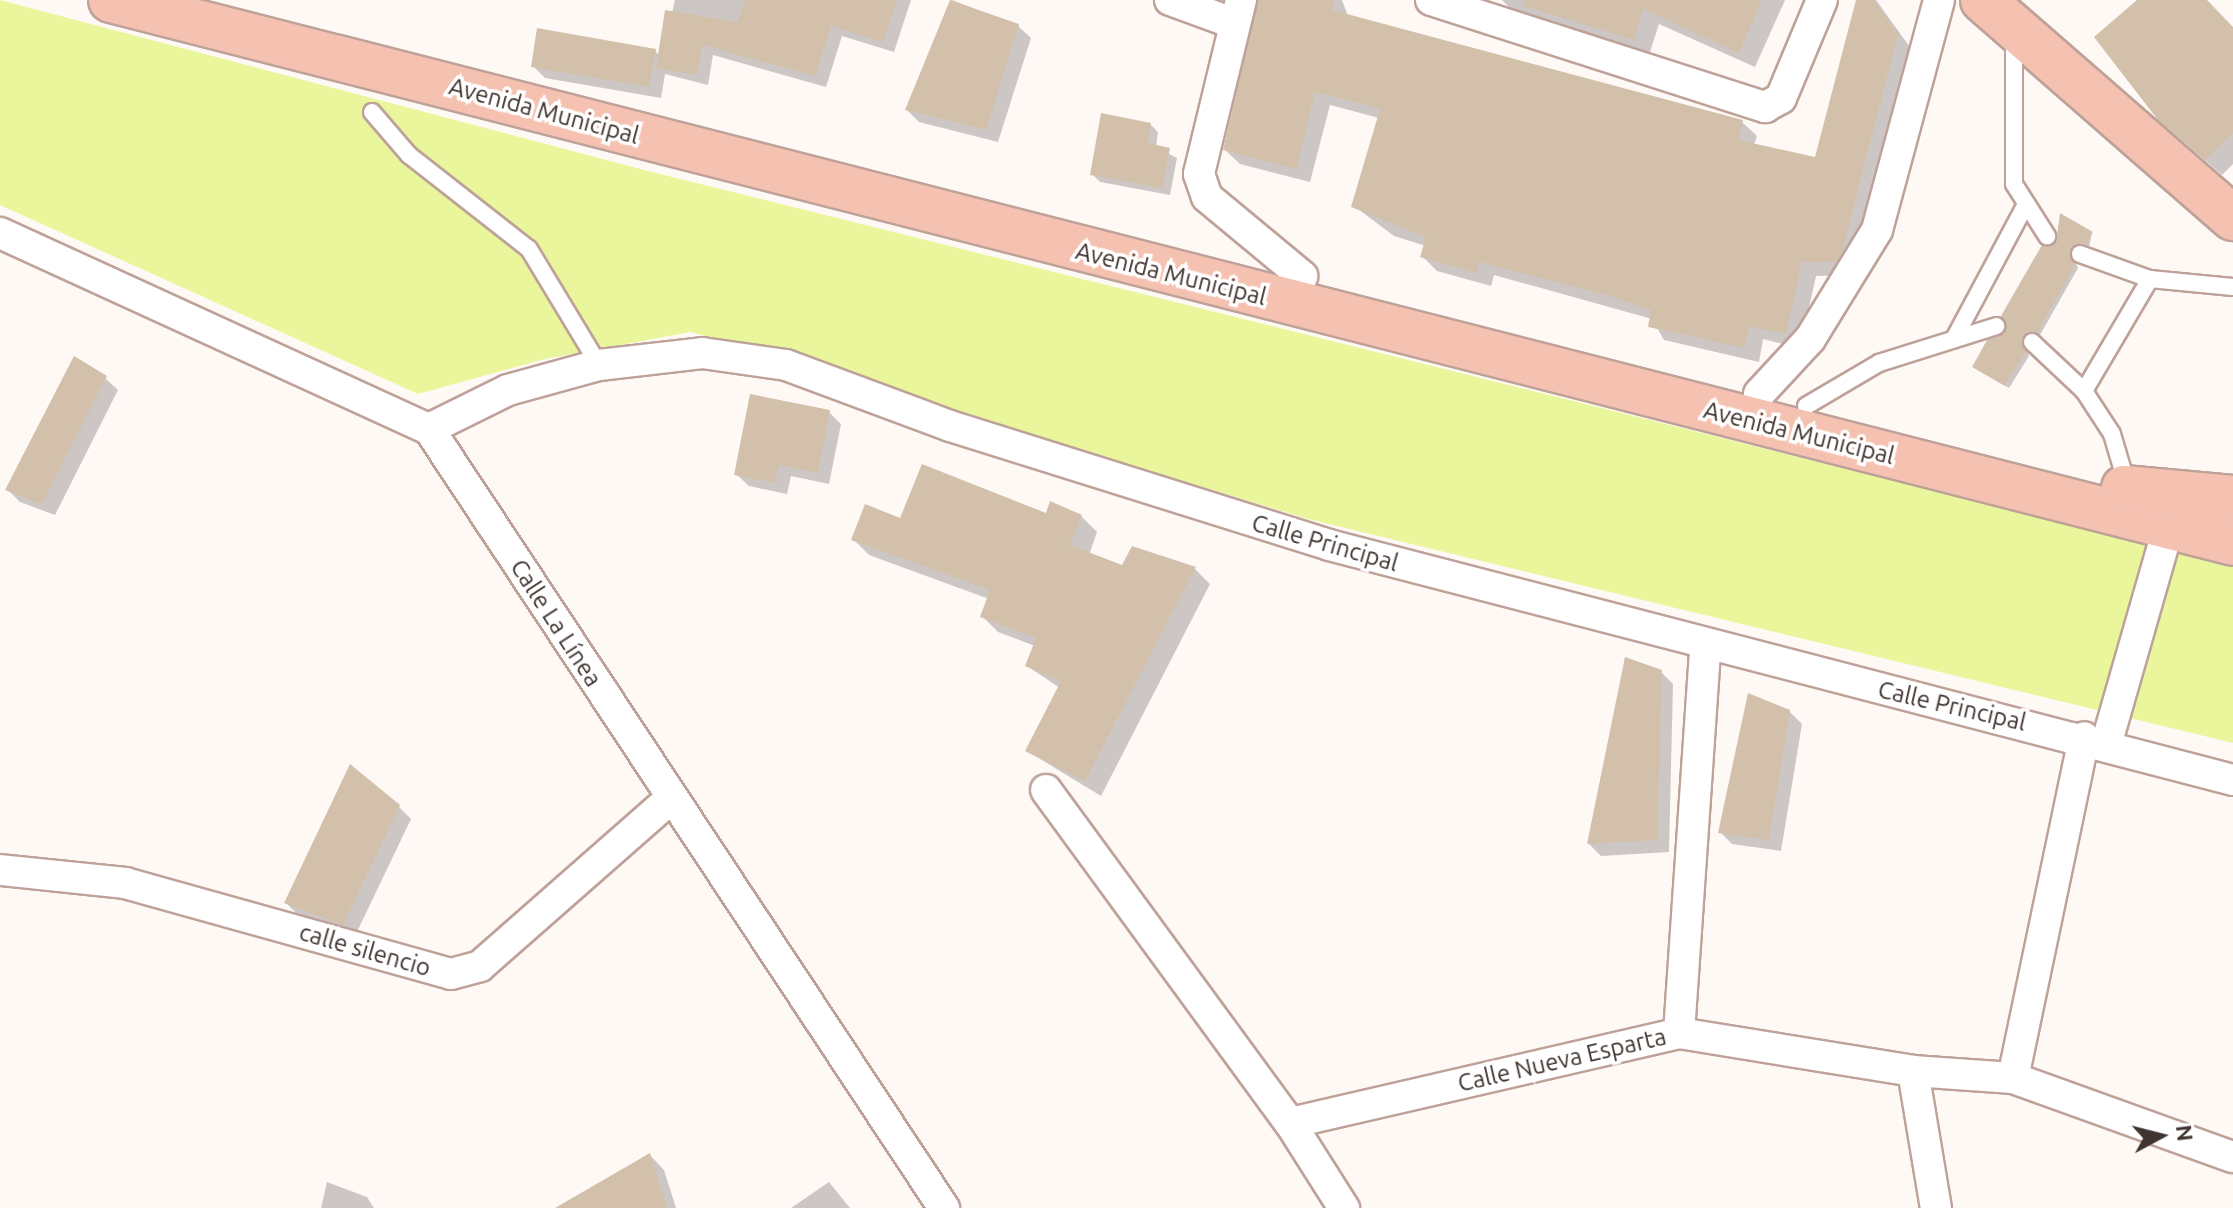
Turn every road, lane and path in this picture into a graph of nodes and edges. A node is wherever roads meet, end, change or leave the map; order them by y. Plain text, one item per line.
1 (111, 0) edge
2 (204, 0) edge
3 (1170, 0) edge
4 (1431, 0) edge
5 (1822, 0) edge
6 (1939, 0) edge
7 (2009, 9) edge
8 (1237, 12) edge
9 (372, 112) dead end
10 (766, 157) junction
11 (2026, 204) junction
12 (2233, 218) edge
13 (2047, 236) dead end
14 (1, 237) edge
15 (2080, 254) dead end
16 (1302, 276) junction
17 (2150, 279) junction
18 (2233, 287) edge
19 (1996, 326) dead end
20 (1954, 339) junction
21 (2032, 342) dead end
22 (599, 365) junction
23 (2084, 391) junction
24 (1759, 394) junction
25 (1806, 406) junction
26 (429, 429) junction
27 (2129, 489) junction
28 (2233, 498) edge
29 (2169, 526) junction
30 (2233, 543) edge
31 (1705, 648) junction
32 (2095, 741) junction
33 (2233, 780) edge
34 (1046, 790) dead end
35 (671, 798) junction
36 (0, 870) edge
37 (1679, 1033) junction
38 (1913, 1071) junction
39 (2013, 1078) junction
40 (1290, 1123) junction
41 (2233, 1157) edge
42 (944, 1208) edge
43 (1344, 1208) edge
44 (1936, 1208) edge

1 - 10 highway, Avenida Municipal
2 - 10 highway, Avenida Municipal
3 - 8 street
4 - 5 street
6 - 24 street
7 - 11 lane
7 - 12 highway
8 - 16 street
9 - 22 lane
10 - 16 highway, Avenida Municipal
10 - 29 highway, Avenida Municipal
11 - 13 lane
11 - 20 lane
14 - 26 street
15 - 17 lane
16 - 24 highway, Avenida Municipal
17 - 18 lane
17 - 23 lane
19 - 20 lane
20 - 25 lane
21 - 23 lane
22 - 26 street, Calle Principal
22 - 31 street, Calle Principal
23 - 27 lane
24 - 25 highway, Avenida Municipal
25 - 27 highway, Avenida Municipal
26 - 35 street, Calle La Línea
27 - 28 highway, Avenida Municipal
29 - 30 highway, Avenida Municipal
29 - 32 street
31 - 32 street, Calle Principal
31 - 37 street
32 - 33 street, Calle Principal
32 - 39 street
34 - 40 street
35 - 36 street, calle silencio
35 - 42 street, Calle La Línea
37 - 38 street, Calle Nueva Esparta
37 - 40 street, Calle Nueva Esparta
38 - 39 street, Calle Nueva Esparta
38 - 44 street
39 - 41 street, Calle Nueva Esparta
40 - 43 street

